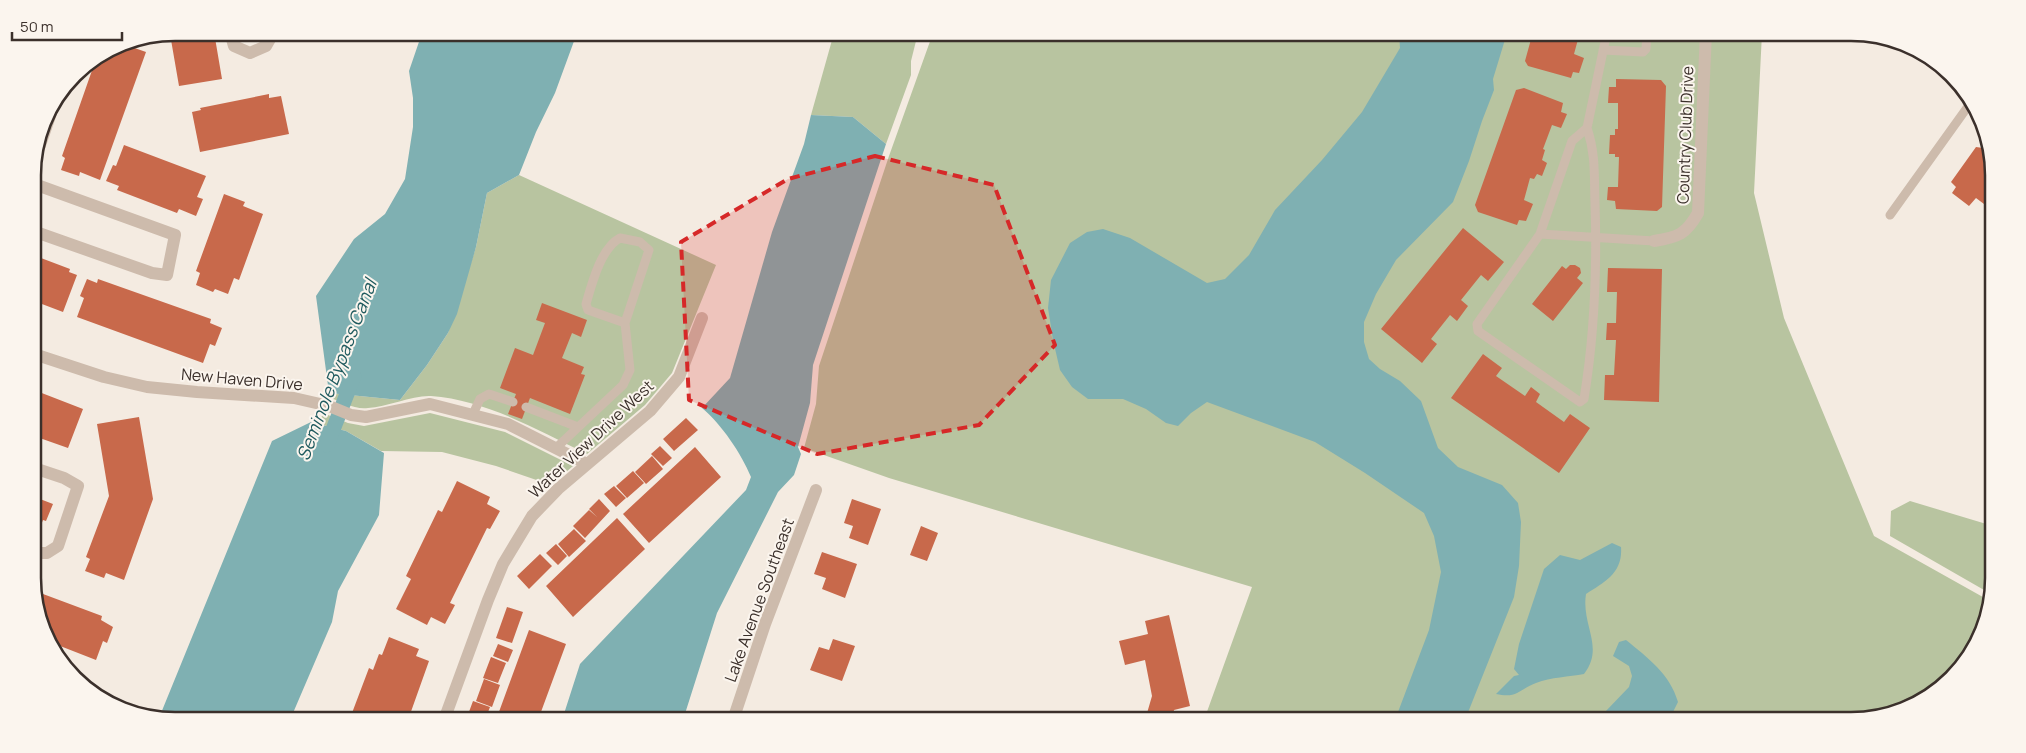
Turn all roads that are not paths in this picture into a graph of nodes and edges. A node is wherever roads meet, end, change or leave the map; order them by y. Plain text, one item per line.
1 (233, 41) edge
2 (269, 41) edge
3 (1605, 41) edge
4 (1646, 41) edge
5 (1706, 41) edge
6 (1603, 50) junction
7 (1967, 108) edge
8 (1587, 128) junction
9 (42, 187) edge
10 (1890, 215) dead end
11 (42, 234) edge
12 (1540, 234) junction
13 (1596, 237) junction
14 (1654, 241) joint
15 (702, 318) dead end
16 (624, 323) junction
17 (42, 356) edge
18 (513, 402) dead end
19 (526, 407) dead end
20 (473, 414) junction
21 (578, 427) junction
22 (556, 448) junction
23 (588, 464) junction
24 (41, 470) edge
25 (816, 490) dead end
26 (41, 553) edge
27 (447, 712) edge
28 (736, 712) edge

1 - 2 street
3 - 6 lane
4 - 6 lane
5 - 14 street, Country Club Drive
6 - 8 lane
7 - 10 lane
8 - 12 lane
8 - 13 lane
9 - 11 street
12 - 13 lane
12 - 13 lane
13 - 14 lane
15 - 23 street, Water View Drive West
16 - 16 lane
16 - 21 lane
17 - 20 street, New Haven Drive
18 - 20 lane
19 - 21 lane
20 - 22 street, New Haven Drive
21 - 22 lane
22 - 23 street, New Haven Drive
23 - 27 street, Water View Drive West
24 - 26 street
25 - 28 street, Lake Avenue Southeast

